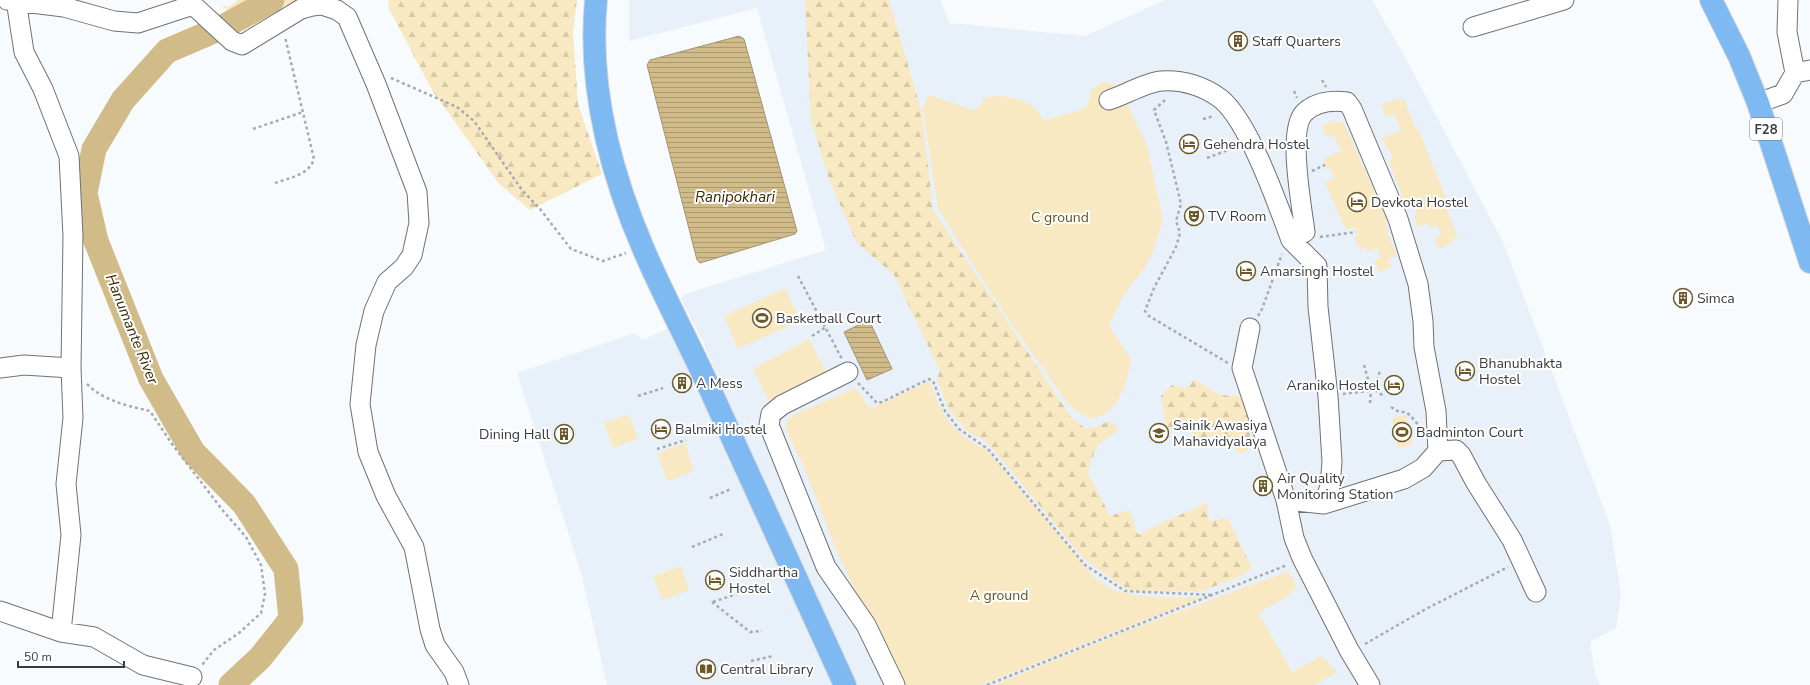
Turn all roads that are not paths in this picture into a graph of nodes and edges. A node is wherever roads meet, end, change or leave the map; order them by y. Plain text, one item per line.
1 (7, 0) edge
2 (16, 0) edge
3 (596, 0) edge
4 (1564, 0) edge
5 (1711, 0) edge
6 (1788, 0) edge
7 (1473, 27) dead end
8 (1802, 72) edge
9 (1109, 100) dead end
10 (1758, 103) junction
11 (1288, 244) junction
12 (1810, 262) edge
13 (1423, 321) junction
14 (1250, 328) road end
15 (1438, 350) dead end
16 (0, 368) edge
17 (71, 368) junction
18 (848, 372) road end
19 (1438, 451) junction
20 (1286, 500) junction
21 (1324, 504) junction
22 (1536, 592) dead end
23 (0, 611) edge
24 (61, 632) junction
25 (192, 677) road end
26 (459, 685) edge
27 (845, 685) edge
28 (895, 685) edge
29 (1370, 685) edge

1 - 2 street
2 - 17 street
2 - 26 street
3 - 27 main road
4 - 7 street
5 - 10 main road, F28
6 - 8 street
8 - 10 street
9 - 11 street
10 - 12 main road, F28
11 - 13 street
11 - 21 street
13 - 15 street
13 - 19 street
14 - 20 street
16 - 17 street
17 - 24 street
18 - 28 street
19 - 21 street
19 - 22 street
20 - 21 street
20 - 29 street
23 - 24 street
24 - 25 street

